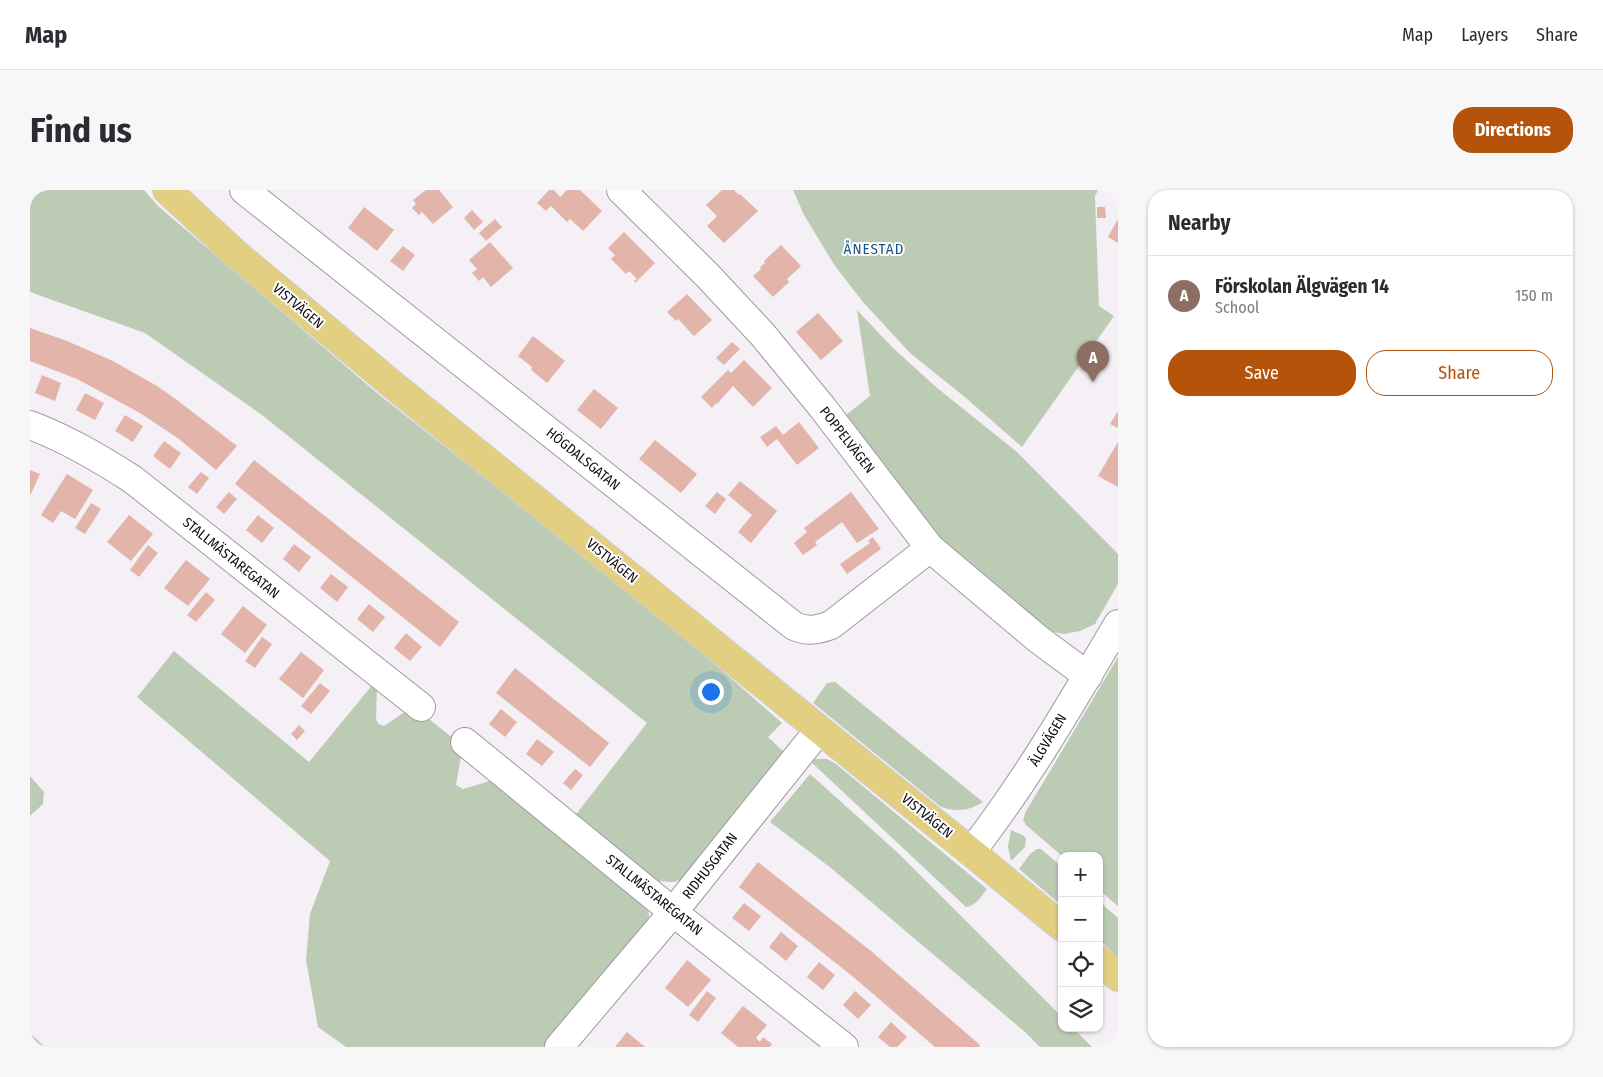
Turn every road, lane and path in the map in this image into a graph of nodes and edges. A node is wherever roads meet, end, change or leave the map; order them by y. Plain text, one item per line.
1 (167, 190) edge
2 (244, 190) edge
3 (620, 190) edge
4 (30, 424) edge
5 (930, 548) junction
6 (1118, 624) edge
7 (1088, 676) junction
8 (421, 707) dead end
9 (819, 730) junction
10 (465, 742) dead end
11 (970, 852) junction
12 (674, 911) junction
13 (1058, 924) edge
14 (1103, 964) edge
15 (1118, 977) edge
16 (559, 1047) edge
17 (844, 1047) edge

1 - 9 main road, VISTVÄGEN
2 - 5 street, HÖGDALSGATAN
3 - 5 street, POPPELVÄGEN
4 - 8 street, STALLMÄSTAREGATAN
5 - 7 street, POPPELVÄGEN
6 - 7 street, ÄLGVÄGEN
7 - 11 street, ÄLGVÄGEN
9 - 11 main road, VISTVÄGEN
9 - 12 street, RIDHUSGATAN
10 - 12 street, STALLMÄSTAREGATAN
11 - 13 main road, VISTVÄGEN
12 - 16 street, RIDHUSGATAN
12 - 17 street, STALLMÄSTAREGATAN
14 - 15 main road

